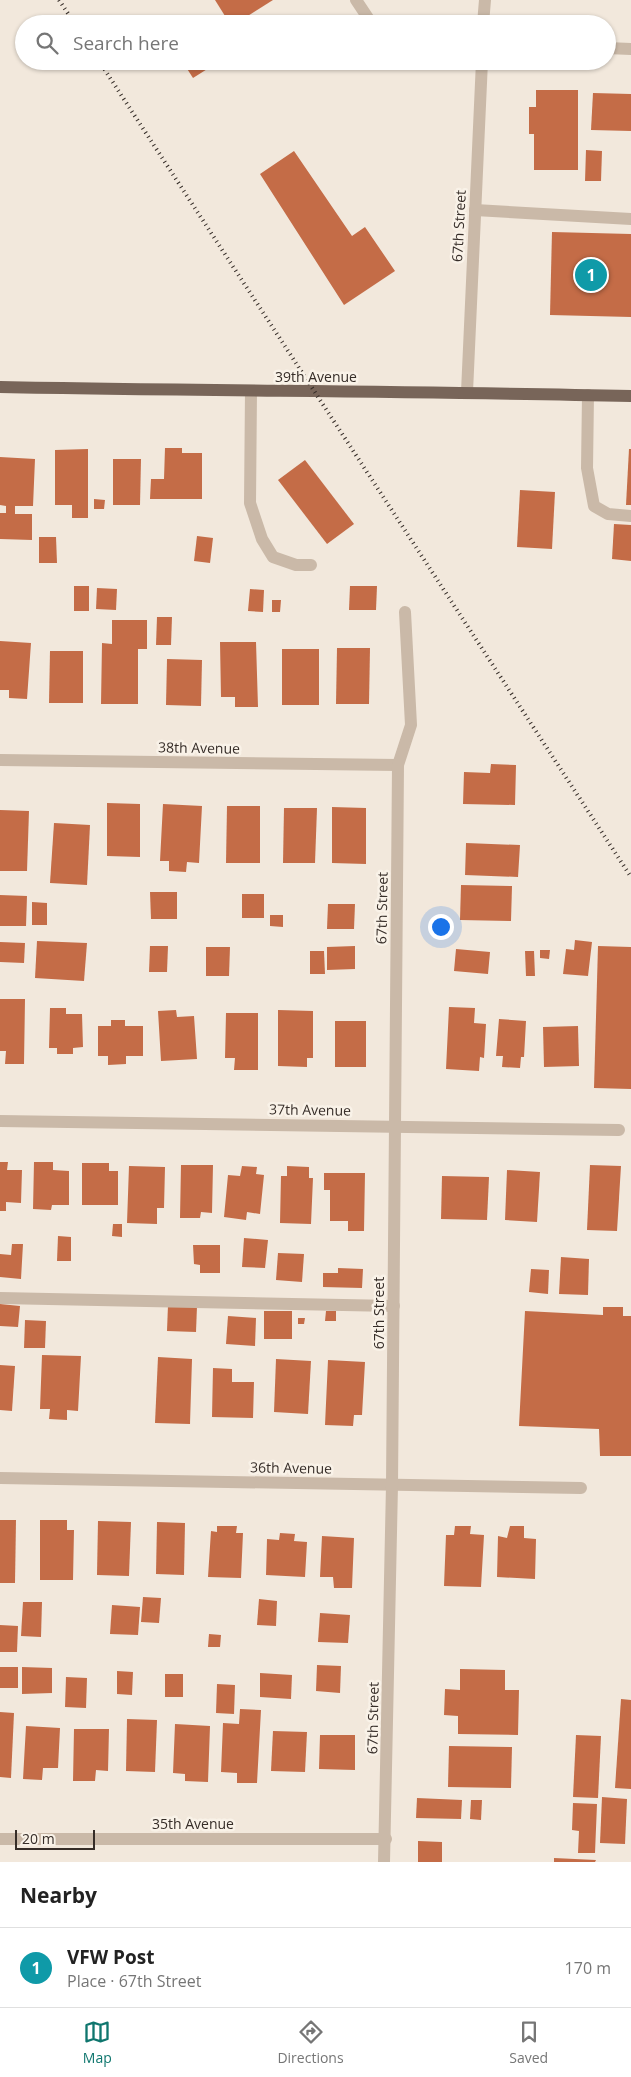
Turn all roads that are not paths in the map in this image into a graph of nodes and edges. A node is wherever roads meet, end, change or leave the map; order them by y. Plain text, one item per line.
1 (356, 0) edge
2 (485, 0) edge
3 (366, 15) edge
4 (484, 15) edge
5 (616, 48) edge
6 (631, 49) edge
7 (482, 70) edge
8 (475, 210) junction
9 (631, 219) edge
10 (0, 387) edge
11 (251, 392) junction
12 (467, 392) junction
13 (588, 395) junction
14 (631, 396) edge
15 (631, 516) edge
16 (311, 565) dead end
17 (404, 612) dead end
18 (0, 760) edge
19 (398, 765) junction
20 (0, 1121) edge
21 (395, 1126) junction
22 (619, 1130) dead end
23 (0, 1298) edge
24 (394, 1306) junction
25 (0, 1478) edge
26 (392, 1485) junction
27 (581, 1488) dead end
28 (0, 1839) edge
29 (386, 1839) junction
30 (384, 1862) edge

1 - 3 street
2 - 4 street
5 - 6 street
7 - 8 street, 67th Street
8 - 9 street
8 - 12 street, 67th Street
10 - 11 main road, 39th Avenue
11 - 12 main road, 39th Avenue
11 - 16 street
12 - 13 main road, 39th Avenue
13 - 14 main road, 39th Avenue
13 - 15 street
17 - 19 street, 67th Street
18 - 19 street, 38th Avenue
19 - 21 street, 67th Street
20 - 21 street, 37th Avenue
21 - 22 street, 37th Avenue
21 - 24 street, 67th Street
23 - 24 street
24 - 26 street, 67th Street
25 - 26 street, 36th Avenue
26 - 27 street, 36th Avenue
26 - 29 street, 67th Street
28 - 29 street, 35th Avenue
29 - 30 street, 67th Street

